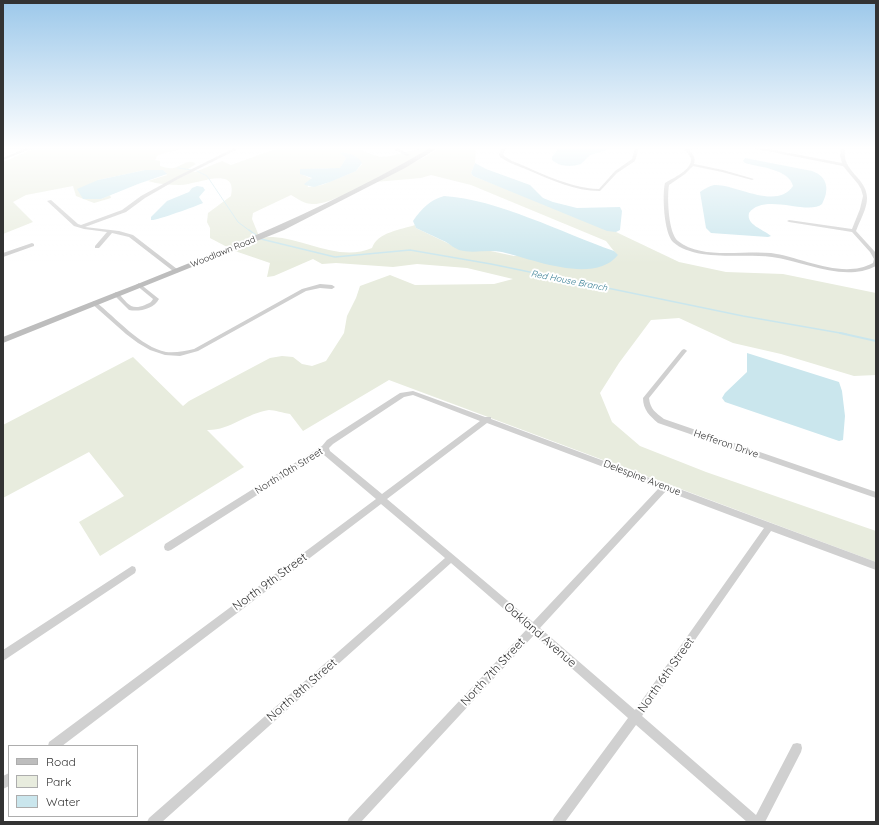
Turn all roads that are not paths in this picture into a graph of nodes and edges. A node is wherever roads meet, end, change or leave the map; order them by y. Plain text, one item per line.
1 (162, 186) edge
2 (363, 186) edge
3 (577, 186) edge
4 (603, 186) edge
5 (667, 186) edge
6 (862, 186) edge
7 (49, 201) dead end
8 (789, 221) dead end
9 (80, 227) junction
10 (854, 231) junction
11 (110, 232) junction
12 (32, 245) dead end
13 (97, 247) dead end
14 (3, 255) edge
15 (876, 259) edge
16 (867, 269) junction
17 (176, 270) junction
18 (876, 273) edge
19 (139, 285) junction
20 (332, 287) dead end
21 (116, 294) junction
22 (94, 303) junction
23 (3, 340) edge
24 (684, 351) dead end
25 (407, 393) joint
26 (488, 419) junction
27 (325, 448) junction
28 (664, 487) junction
29 (876, 495) edge
30 (382, 499) junction
31 (770, 526) junction
32 (168, 547) dead end
33 (451, 558) junction
34 (876, 566) edge
35 (132, 570) dead end
36 (533, 629) junction
37 (3, 656) edge
38 (635, 718) junction
39 (54, 745) edge
40 (797, 748) dead end
41 (153, 822) edge
42 (353, 822) edge
43 (558, 822) edge
44 (757, 822) edge

1 - 9 street
2 - 17 street, Woodlawn Road
3 - 4 street
5 - 16 street
6 - 10 street
7 - 9 street
8 - 10 street
9 - 11 street
10 - 15 street
11 - 13 street
11 - 17 street
12 - 14 street
15 - 16 street
16 - 18 street
17 - 19 street, Woodlawn Road
19 - 21 street, Woodlawn Road
19 - 21 street
20 - 22 street
21 - 22 street, Woodlawn Road
22 - 23 street, Woodlawn Road
24 - 29 street, Hefferon Drive
25 - 26 street, Delespine Avenue
25 - 27 street, North 10th Street
26 - 28 street, Delespine Avenue
26 - 30 street, North 9th Street
27 - 30 street, Oakland Avenue
27 - 32 street, North 10th Street
28 - 31 street, Delespine Avenue
28 - 36 street, North 7th Street
30 - 33 street, Oakland Avenue
30 - 39 street, North 9th Street
31 - 34 street, Delespine Avenue
31 - 38 street, North 6th Street
33 - 36 street, Oakland Avenue
33 - 41 street, North 8th Street
35 - 37 street
36 - 38 street, Oakland Avenue
36 - 42 street, North 7th Street
38 - 43 street, North 6th Street
38 - 44 street, Oakland Avenue
40 - 44 street

